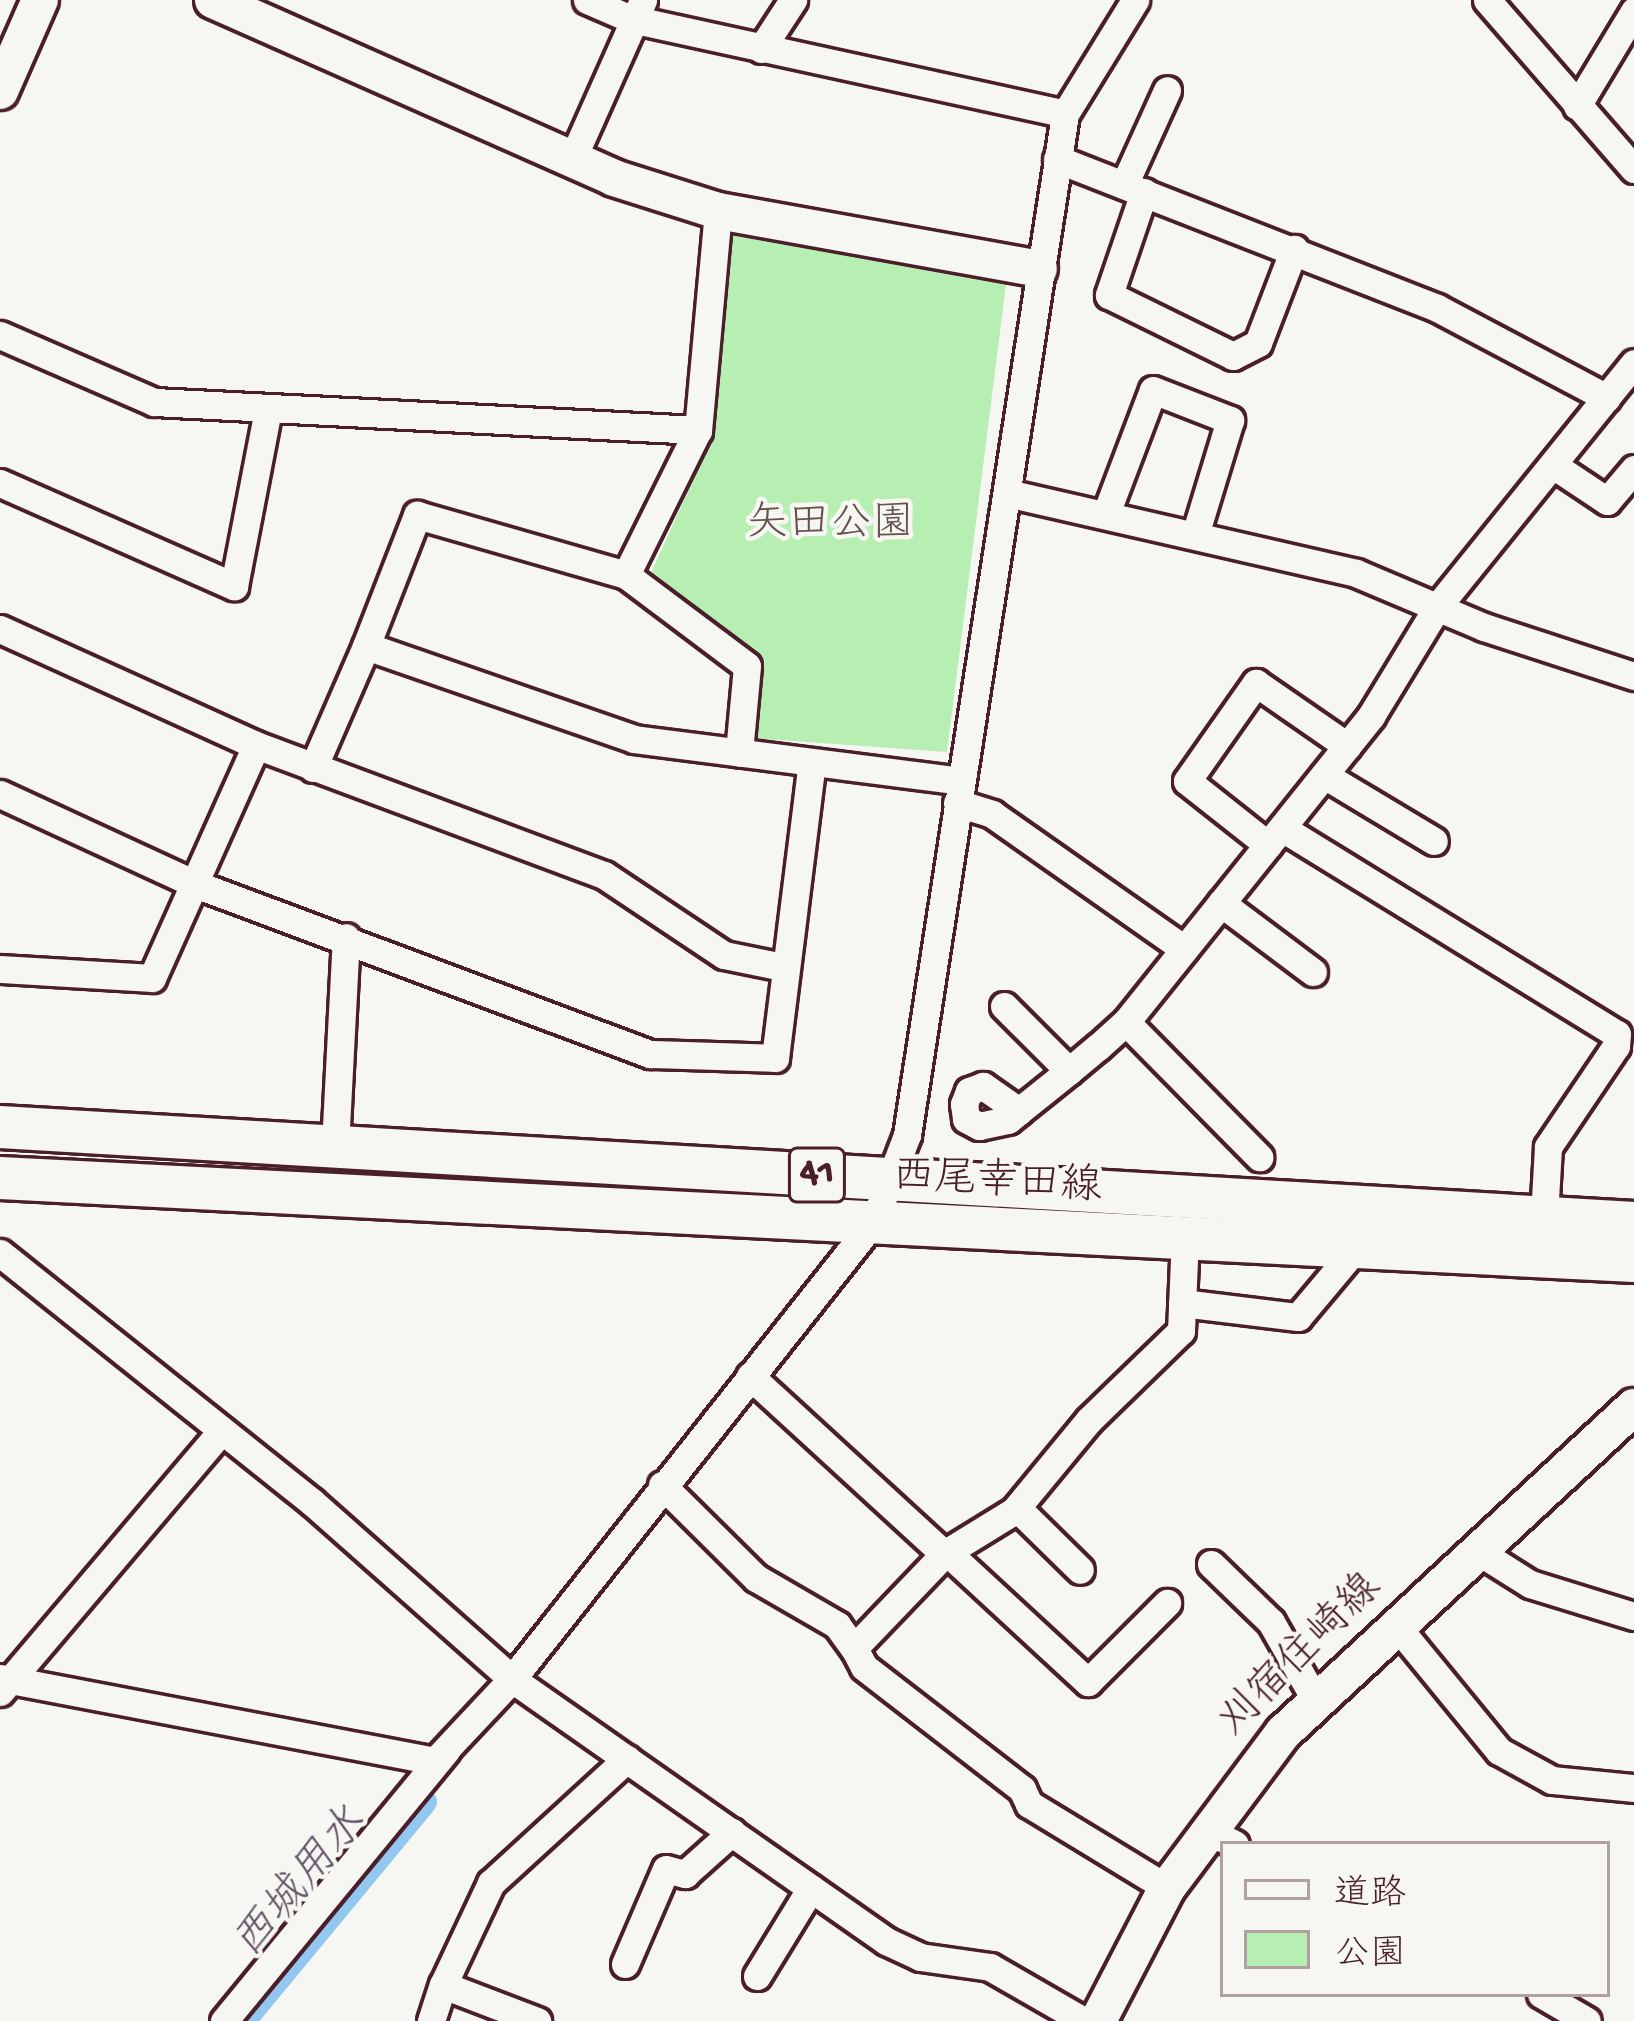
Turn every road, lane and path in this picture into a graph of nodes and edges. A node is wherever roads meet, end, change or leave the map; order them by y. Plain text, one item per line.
1 (40, 0) edge
2 (213, 0) edge
3 (587, 0) edge
4 (793, 0) edge
5 (1135, 0) edge
6 (1486, 0) edge
7 (637, 9) edge
8 (1634, 11) edge
9 (761, 49) junction
10 (1167, 89) dead end
11 (0, 91) edge
12 (1577, 106) junction
13 (1065, 114) junction
14 (1057, 159) junction
15 (571, 162) junction
16 (1634, 169) edge
17 (1134, 189) junction
18 (718, 211) junction
19 (1294, 249) junction
20 (1040, 269) junction
21 (0, 334) edge
22 (1634, 363) edge
23 (1619, 395) edge
24 (268, 409) junction
25 (698, 430) junction
26 (1552, 465) junction
27 (1634, 470) edge
28 (0, 483) edge
29 (1007, 493) junction
30 (1107, 512) junction
31 (1196, 532) junction
32 (626, 575) junction
33 (1438, 606) junction
34 (0, 629) edge
35 (366, 646) junction
36 (1634, 676) edge
37 (256, 745) junction
38 (1347, 746) junction
39 (739, 753) junction
40 (812, 763) junction
41 (313, 768) junction
42 (1324, 775) junction
43 (959, 792) junction
44 (0, 794) edge
45 (1275, 837) junction
46 (1434, 841) dead end
47 (195, 884) junction
48 (1221, 903) junction
49 (346, 937) junction
50 (1184, 949) junction
51 (783, 968) junction
52 (0, 969) edge
53 (1313, 972) dead end
54 (1004, 1006) dead end
55 (1126, 1022) junction
56 (1069, 1071) junction
57 (1019, 1112) dead end
58 (0, 1127) edge
59 (334, 1146) junction
60 (1259, 1157) dead end
61 (0, 1178) edge
62 (890, 1179) junction
63 (1544, 1216) junction
64 (874, 1221) junction
65 (1634, 1223) edge
66 (1185, 1237) junction
67 (1355, 1249) junction
68 (0, 1253) edge
69 (1634, 1262) edge
70 (1182, 1303) junction
71 (750, 1376) junction
72 (1634, 1407) edge
73 (222, 1430) junction
74 (662, 1486) junction
75 (1017, 1508) junction
76 (1476, 1550) junction
77 (946, 1553) junction
78 (1211, 1564) dead end
79 (1079, 1570) dead end
80 (1167, 1603) dead end
81 (1634, 1616) edge
82 (1395, 1624) junction
83 (854, 1648) junction
84 (512, 1679) junction
85 (4, 1683) edge
86 (1315, 1699) junction
87 (460, 1733) junction
88 (627, 1759) junction
89 (1634, 1789) edge
90 (732, 1832) junction
91 (1221, 1837) edge
92 (811, 1888) junction
93 (1167, 1888) junction
94 (625, 1964) dead end
95 (757, 1976) dead end
96 (442, 1985) junction
97 (1546, 1997) edge
98 (224, 2021) edge
99 (430, 2021) edge
100 (537, 2021) edge
101 (1084, 2021) edge
102 (1098, 2021) edge
103 (1587, 2021) edge

1 - 11 street
2 - 15 street
3 - 7 street
4 - 9 street
5 - 13 street
6 - 12 street
7 - 9 street
7 - 15 street
8 - 12 street
9 - 13 street
10 - 17 street
12 - 16 street
13 - 14 street
14 - 17 street
14 - 20 street
15 - 18 street
17 - 19 street
17 - 19 street
18 - 20 street
18 - 25 street
19 - 23 street
20 - 29 street
21 - 24 street
22 - 23 street
23 - 26 street
24 - 25 street
24 - 28 street
25 - 32 street
26 - 27 street
26 - 33 street
29 - 30 street
29 - 43 street
30 - 31 street
30 - 31 street
31 - 33 street
32 - 35 street
32 - 39 street
33 - 36 street
33 - 38 street
34 - 37 street
35 - 39 street
35 - 41 street
37 - 41 street
37 - 47 street
38 - 42 street
38 - 45 street
39 - 40 street
40 - 43 street
40 - 51 street
41 - 51 street
42 - 45 street
42 - 46 street
43 - 50 street
43 - 62 street
44 - 47 street
45 - 48 street
45 - 63 street
47 - 49 street
47 - 52 street
48 - 50 street
48 - 53 street
49 - 51 street
49 - 59 street
50 - 55 street
54 - 56 street
55 - 56 street
55 - 60 street
56 - 57 street
58 - 59 main road, 西尾幸田線 / 41
59 - 62 main road, 西尾幸田線 / 41
61 - 64 main road, 西尾幸田線 / 41
62 - 63 main road, 西尾幸田線 / 41
62 - 64 street
63 - 65 main road, 西尾幸田線 / 41
64 - 66 main road, 西尾幸田線 / 41
64 - 71 street
66 - 67 main road, 西尾幸田線 / 41
66 - 70 street
67 - 69 main road, 西尾幸田線 / 41
67 - 70 street
68 - 73 street
70 - 75 street
71 - 74 street
71 - 77 street
72 - 76 street, 刈宿住崎線
73 - 84 street
73 - 85 street
74 - 83 street
74 - 84 street
75 - 77 street
75 - 79 street
76 - 81 street
76 - 82 street, 刈宿住崎線
77 - 80 street
77 - 83 street
78 - 86 street
82 - 86 street, 刈宿住崎線
82 - 89 street
83 - 93 street
84 - 87 street
84 - 88 street
85 - 87 street
86 - 91 street, 刈宿住崎線
87 - 98 street
88 - 90 street
88 - 96 street
90 - 92 street
90 - 94 street
91 - 93 street, 刈宿住崎線
92 - 95 street
92 - 101 street
93 - 102 street, 刈宿住崎線
96 - 99 street
96 - 100 street
97 - 103 street

